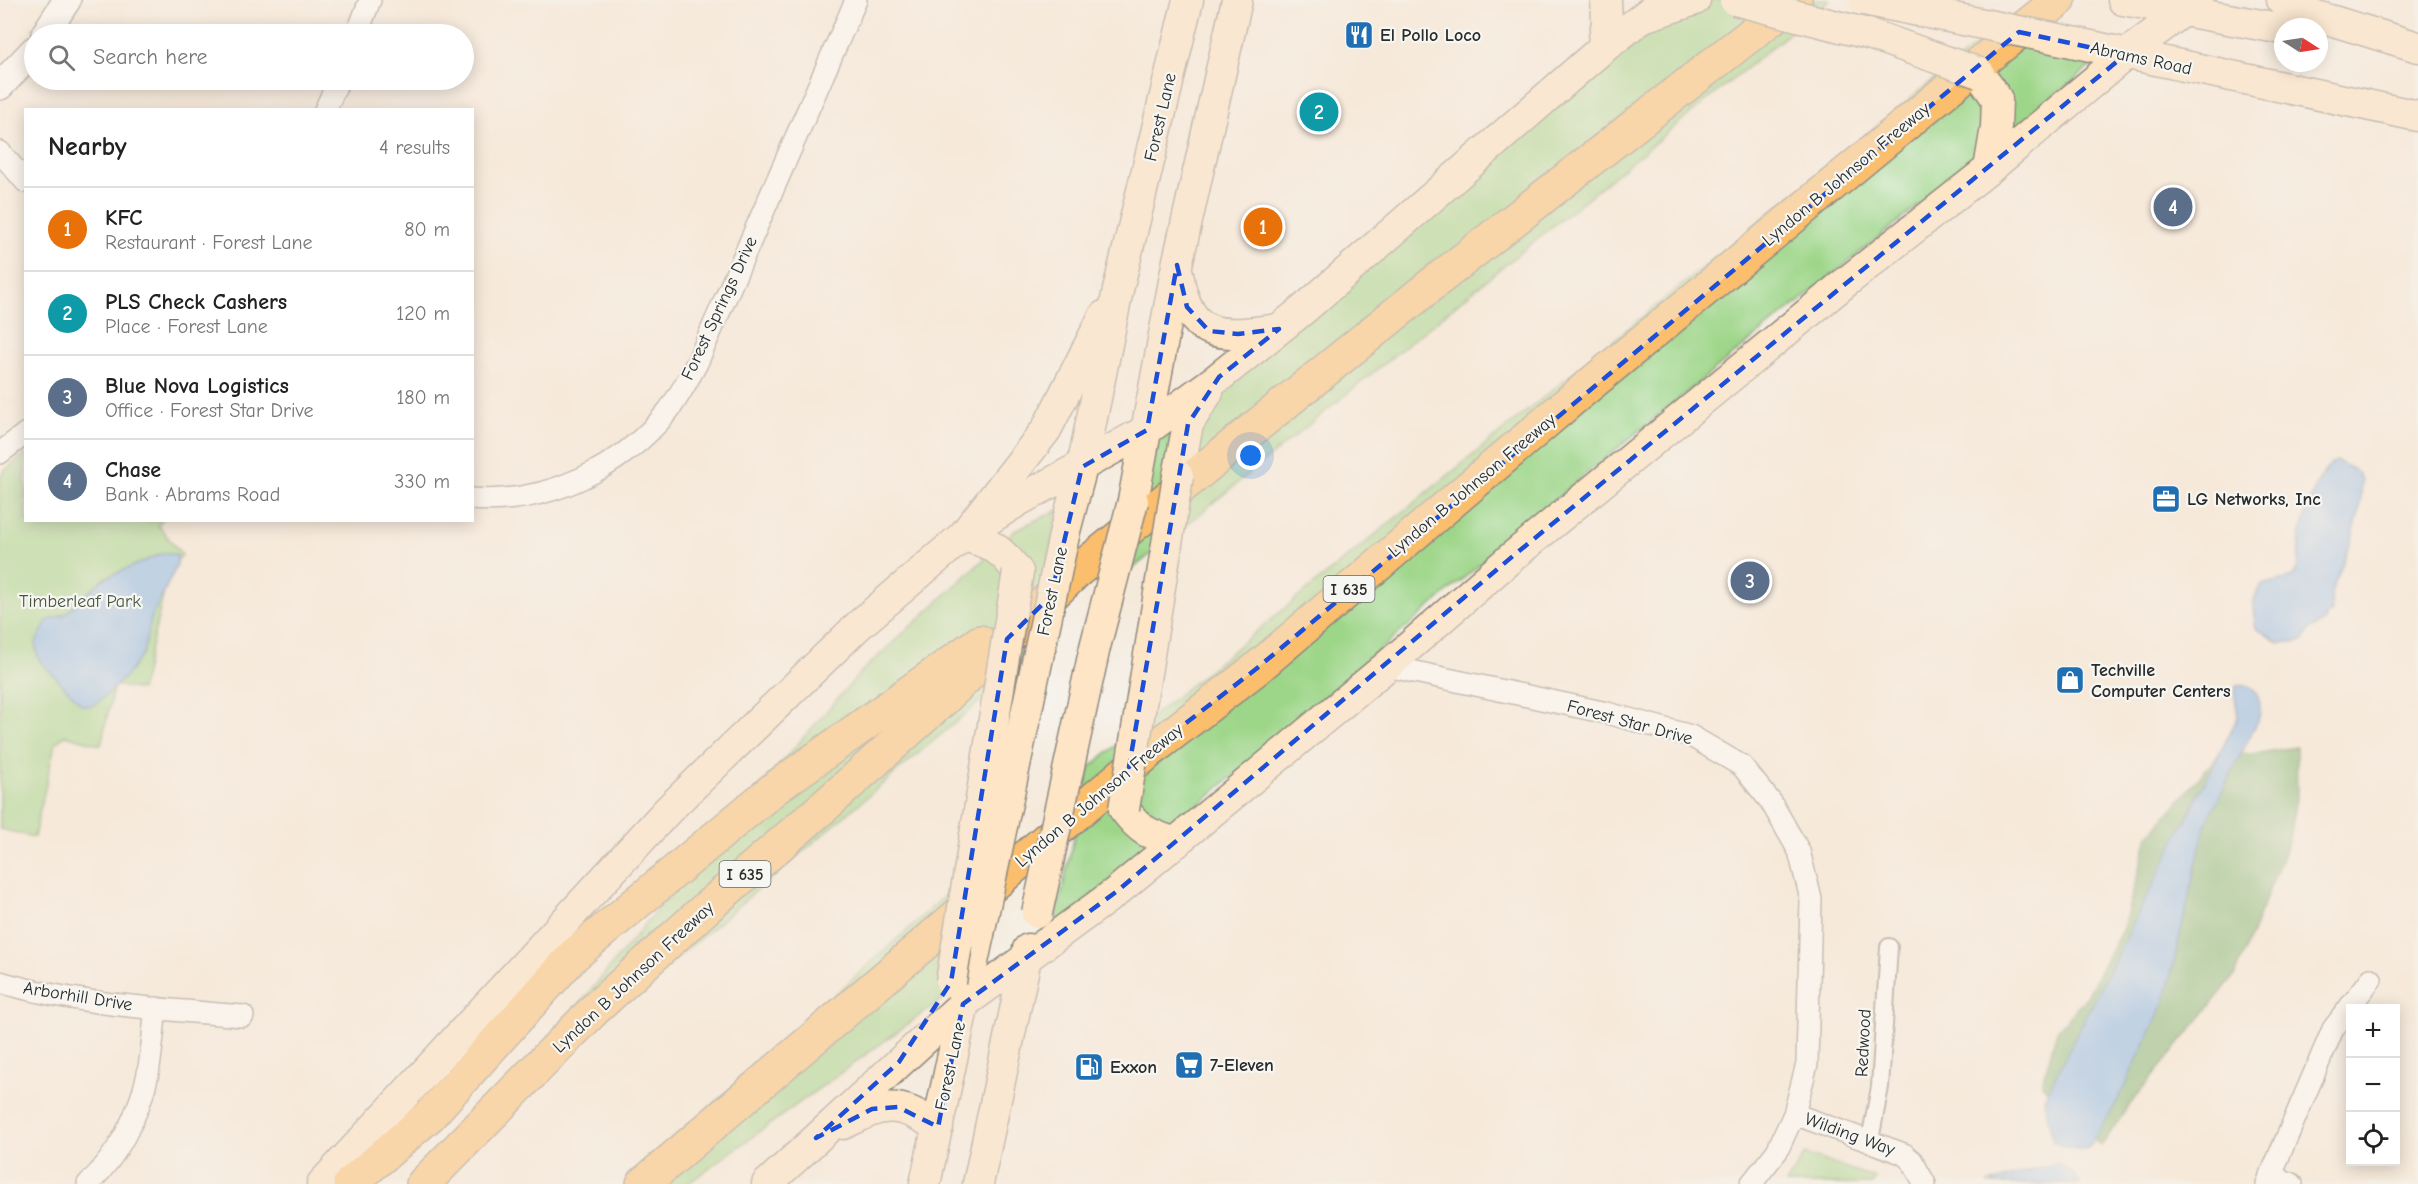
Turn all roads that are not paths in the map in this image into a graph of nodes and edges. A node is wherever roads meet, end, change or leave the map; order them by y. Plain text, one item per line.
1 (67, 0) edge
2 (370, 0) edge
3 (856, 0) edge
4 (1188, 0) edge
5 (1237, 0) edge
6 (1606, 0) edge
7 (1695, 0) edge
8 (1735, 0) edge
9 (1795, 0) edge
10 (1864, 0) edge
11 (2059, 0) edge
12 (2125, 0) edge
13 (2282, 0) edge
14 (2191, 6) edge
15 (1654, 9) edge
16 (51, 24) edge
17 (361, 24) edge
18 (2274, 27) edge
19 (2328, 39) edge
20 (2418, 47) edge
21 (1602, 49) junction
22 (2126, 55) junction
23 (24, 61) edge
24 (2418, 62) edge
25 (0, 86) edge
26 (334, 90) edge
27 (326, 108) edge
28 (2418, 116) edge
29 (0, 152) edge
30 (1989, 170) junction
31 (24, 180) edge
32 (1177, 266) junction
33 (1118, 290) junction
34 (1279, 329) junction
35 (1219, 377) junction
36 (1147, 430) junction
37 (24, 435) edge
38 (0, 453) edge
39 (1082, 467) junction
40 (474, 499) edge
41 (963, 536) junction
42 (1076, 572) junction
43 (1387, 666) junction
44 (1176, 843) junction
45 (1889, 947) dead end
46 (1026, 958) junction
47 (2371, 979) dead end
48 (0, 982) edge
49 (957, 993) junction
50 (156, 1008) junction
51 (243, 1016) dead end
52 (1794, 1114) junction
53 (938, 1127) junction
54 (816, 1138) junction
55 (1870, 1140) junction
56 (2269, 1180) edge
57 (88, 1184) edge
58 (322, 1184) edge
59 (350, 1184) edge
60 (423, 1184) edge
61 (643, 1184) edge
62 (767, 1184) edge
63 (925, 1184) edge
64 (978, 1184) edge
65 (1751, 1184) edge
66 (1925, 1184) edge
67 (2292, 1184) edge

1 - 16 street
2 - 17 street
3 - 40 street, Forest Springs Drive
4 - 33 main road, Forest Lane
5 - 32 main road
6 - 21 main road
7 - 15 main road
8 - 30 main road, bridge
9 - 42 highway, Lyndon B Johnson Freeway / I 635
10 - 22 main road, Abrams Road, bridge
11 - 61 highway, Lyndon B Johnson Freeway / I 635
12 - 14 main road
13 - 20 main road
14 - 18 main road
14 - 22 main road
15 - 21 main road
19 - 24 main road
21 - 34 main road
22 - 28 main road, Abrams Road
22 - 30 main road
23 - 25 street
26 - 27 street
29 - 31 street
30 - 43 main road
32 - 34 main road
32 - 36 main road
33 - 39 main road, Forest Lane
33 - 41 main road
34 - 35 main road
35 - 36 main road
35 - 44 main road, bridge
36 - 39 main road
36 - 46 main road, bridge
37 - 38 street
39 - 41 main road
39 - 49 main road, Forest Lane, bridge
41 - 49 main road, bridge
41 - 58 main road
42 - 59 highway
42 - 60 highway, Lyndon B Johnson Freeway / I 635
43 - 44 main road
43 - 52 street, Forest Star Drive
44 - 46 main road
45 - 55 street, Redwood
46 - 49 main road
46 - 64 main road
47 - 56 street
48 - 50 street, Arborhill Drive
49 - 53 main road, Forest Lane
49 - 54 main road
50 - 51 street, Arborhill Drive
50 - 57 street, Arborhill Drive
52 - 55 street, Wilding Way
52 - 65 street, Forest Star Drive
53 - 54 main road
53 - 63 main road, Forest Lane
54 - 62 main road
55 - 66 street, Wilding Way
56 - 67 street

